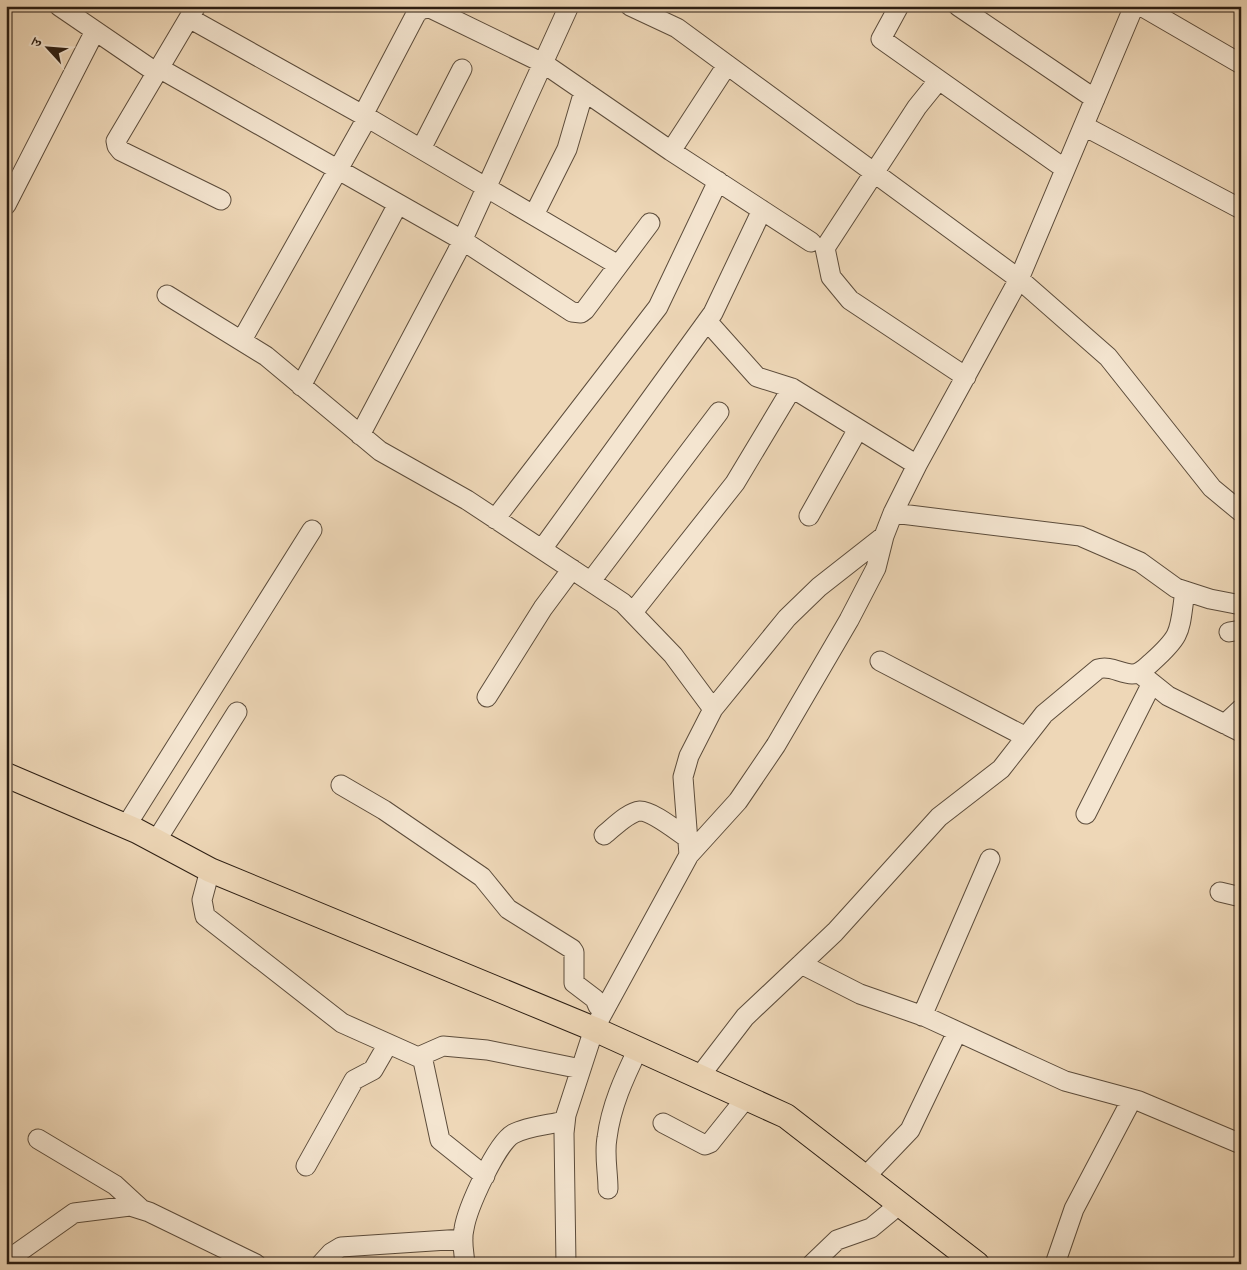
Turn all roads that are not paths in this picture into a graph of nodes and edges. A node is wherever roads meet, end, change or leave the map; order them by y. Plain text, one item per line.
1 (59, 6) edge
2 (569, 6) edge
3 (630, 6) edge
4 (661, 6) edge
5 (900, 6) edge
6 (1134, 6) edge
7 (1142, 6) edge
8 (962, 7) edge
9 (192, 12) edge
10 (677, 28) junction
11 (95, 31) junction
12 (543, 63) junction
13 (1241, 64) edge
14 (727, 65) junction
15 (462, 69) dead end
16 (158, 71) junction
17 (938, 81) junction
18 (584, 91) junction
19 (1095, 99) junction
20 (365, 116) junction
21 (1084, 126) junction
22 (421, 149) junction
23 (671, 151) junction
24 (1066, 169) junction
25 (337, 170) junction
26 (873, 172) junction
27 (718, 181) junction
28 (487, 187) junction
29 (221, 200) dead end
30 (6, 204) edge
31 (398, 204) junction
32 (1241, 209) edge
33 (762, 210) junction
34 (534, 215) junction
35 (650, 223) dead end
36 (462, 240) junction
37 (811, 242) dead end
38 (618, 265) junction
39 (1019, 279) junction
40 (167, 296) dead end
41 (707, 321) junction
42 (242, 340) junction
43 (966, 377) junction
44 (301, 386) junction
45 (792, 388) junction
46 (719, 412) dead end
47 (858, 429) junction
48 (360, 435) junction
49 (917, 465) junction
50 (1241, 512) edge
51 (893, 513) junction
52 (809, 516) dead end
53 (495, 519) junction
54 (312, 530) dead end
55 (884, 536) junction
56 (542, 549) junction
57 (572, 569) junction
58 (591, 581) junction
59 (1186, 591) junction
60 (1241, 605) edge
61 (633, 612) junction
62 (880, 661) dead end
63 (1145, 678) junction
64 (487, 697) dead end
65 (713, 709) junction
66 (1241, 710) edge
67 (237, 712) dead end
68 (1233, 728) edge
69 (1026, 737) junction
70 (6, 775) edge
71 (341, 785) dead end
72 (1086, 814) dead end
73 (126, 826) junction
74 (604, 836) dead end
75 (156, 841) junction
76 (689, 847) junction
77 (990, 859) dead end
78 (210, 870) junction
79 (1220, 892) dead end
80 (1241, 897) edge
81 (801, 964) junction
82 (922, 1016) junction
83 (599, 1020) junction
84 (957, 1032) junction
85 (388, 1044) junction
86 (638, 1050) junction
87 (422, 1056) junction
88 (581, 1069) junction
89 (699, 1077) junction
90 (746, 1098) junction
91 (1132, 1100) junction
92 (565, 1121) junction
93 (663, 1124) dead end
94 (38, 1140) dead end
95 (1241, 1144) edge
96 (306, 1166) dead end
97 (485, 1176) junction
98 (865, 1178) junction
99 (608, 1188) dead end
100 (900, 1204) junction
101 (140, 1208) junction
102 (463, 1239) junction
103 (17, 1256) edge
104 (256, 1264) edge
105 (321, 1264) edge
106 (465, 1264) edge
107 (566, 1264) edge
108 (812, 1264) edge
109 (977, 1264) edge
110 (1055, 1264) edge

1 - 11 street
2 - 12 street
3 - 10 street
4 - 10 street
5 - 17 street
6 - 19 street
7 - 13 street
8 - 19 street
9 - 16 street
9 - 20 street
10 - 14 street
11 - 16 street
11 - 30 street
12 - 18 street
12 - 20 street
12 - 28 street
14 - 23 street
14 - 26 street
15 - 22 street
16 - 25 street
16 - 29 street
17 - 24 street
17 - 26 street
18 - 23 street
18 - 34 street
19 - 21 street
20 - 22 street
20 - 25 street
21 - 24 street
21 - 32 street
22 - 28 street
23 - 27 street
24 - 39 street
25 - 31 street
25 - 42 street
26 - 39 street
26 - 43 street
27 - 33 street
27 - 53 street
28 - 34 street
28 - 36 street
31 - 36 street
31 - 44 street
33 - 37 street
33 - 41 street
34 - 38 street
35 - 38 street
36 - 38 street
36 - 48 street
39 - 43 street
39 - 50 street
40 - 42 street
41 - 45 street
41 - 56 street
42 - 44 street
43 - 49 street
44 - 48 street
45 - 47 street
45 - 61 street
46 - 58 street
47 - 49 street
47 - 52 street
48 - 53 street
49 - 51 street
51 - 55 street
51 - 59 street
53 - 56 street
54 - 73 street
55 - 65 street
55 - 76 street
56 - 57 street
57 - 58 street
57 - 64 street
58 - 61 street
59 - 60 street
59 - 63 street
61 - 65 street
62 - 69 street
63 - 68 street
63 - 69 street
63 - 72 street
65 - 76 street
66 - 68 street
67 - 75 street
69 - 81 street
70 - 73 main road
71 - 83 street
73 - 75 main road
74 - 76 street
75 - 78 main road
76 - 83 street
77 - 82 street
78 - 83 main road
78 - 85 street
79 - 80 street
81 - 82 street
81 - 89 street
82 - 84 street
83 - 86 main road
83 - 88 street
84 - 91 street
84 - 98 street
85 - 87 street
85 - 96 street
86 - 89 main road
86 - 99 street
87 - 88 street
87 - 97 street
88 - 92 street
89 - 90 main road
90 - 93 street
90 - 98 main road
91 - 95 street
91 - 110 street
92 - 97 street
92 - 107 street
94 - 101 street
97 - 102 street
98 - 100 main road
100 - 108 street
100 - 109 main road
101 - 103 street
101 - 104 street
102 - 105 street
102 - 106 street

